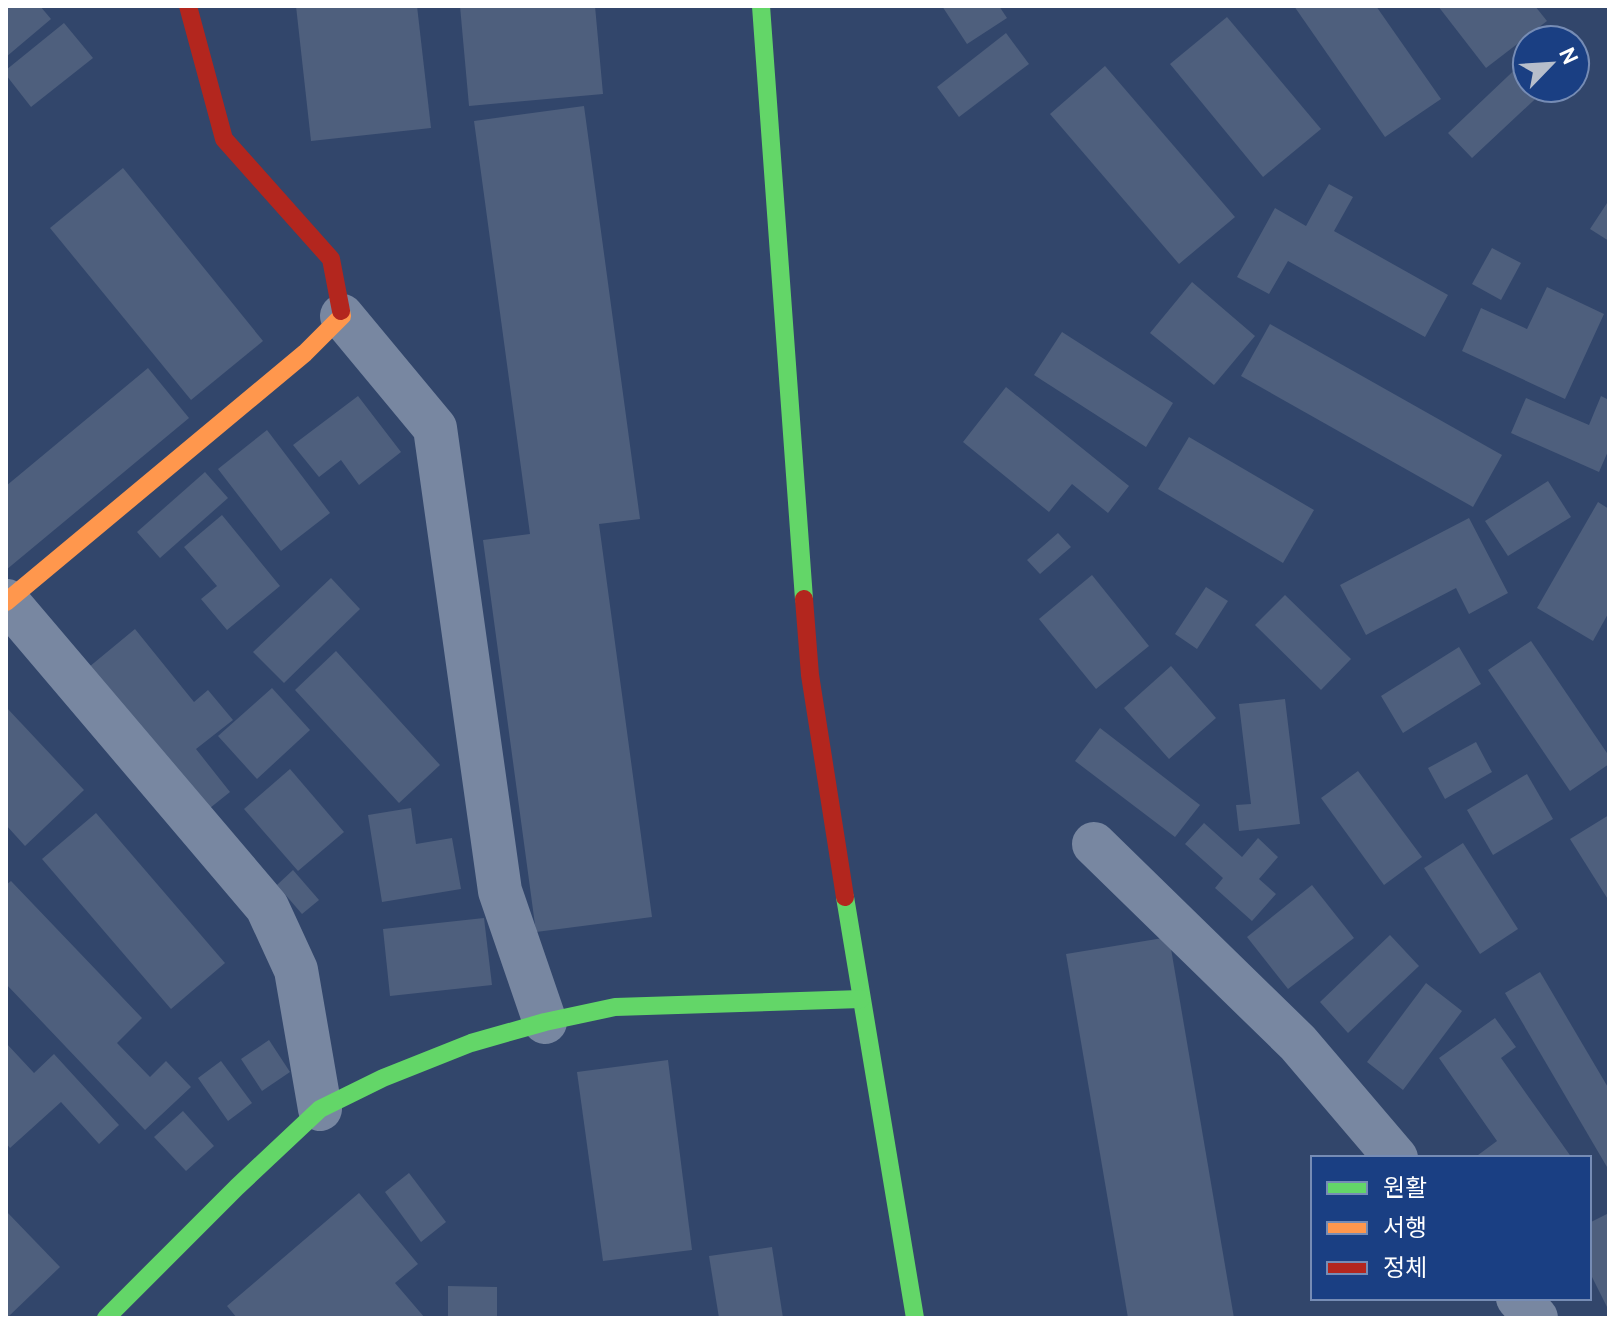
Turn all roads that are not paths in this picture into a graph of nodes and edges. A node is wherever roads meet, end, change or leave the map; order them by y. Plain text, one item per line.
1 (188, 6) edge
2 (761, 6) edge
3 (342, 316) junction
4 (6, 602) edge
5 (1094, 844) dead end
6 (861, 999) junction
7 (545, 1022) junction
8 (320, 1109) junction
9 (1394, 1156) edge
10 (1520, 1300) edge
11 (106, 1318) edge
12 (915, 1318) edge
13 (1536, 1318) edge

1 - 3 street
2 - 6 street
3 - 4 street
3 - 7 street
4 - 8 street
5 - 9 street
6 - 7 street
6 - 12 street
7 - 8 street
8 - 11 street
10 - 13 street

